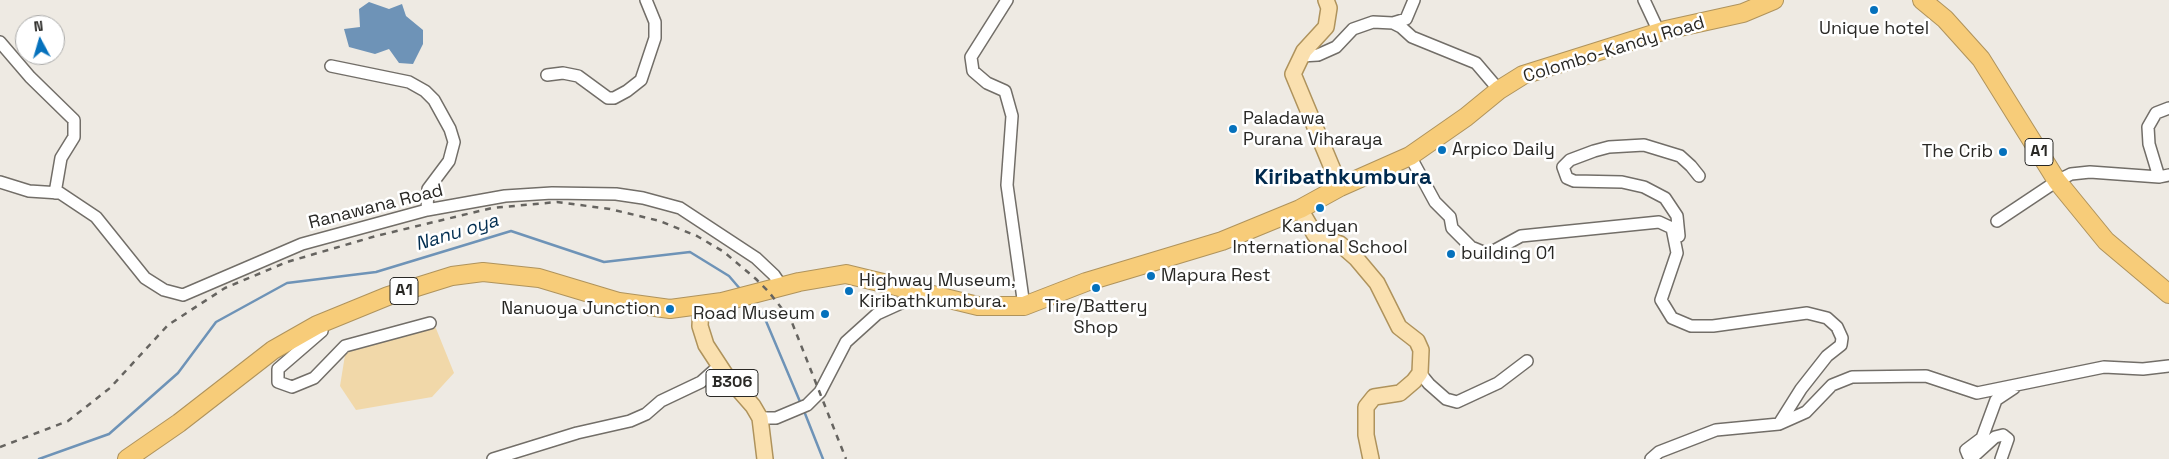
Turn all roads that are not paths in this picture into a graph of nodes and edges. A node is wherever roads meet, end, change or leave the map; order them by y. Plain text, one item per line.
1 (646, 0) edge
2 (1007, 0) edge
3 (1326, 0) edge
4 (1414, 0) edge
5 (1644, 0) edge
6 (1774, 0) edge
7 (1922, 0) edge
8 (1397, 25) junction
9 (1659, 32) junction
10 (0, 42) edge
11 (1306, 50) junction
12 (331, 66) dead end
13 (547, 75) dead end
14 (1499, 90) junction
15 (2169, 108) edge
16 (1410, 156) junction
17 (1699, 176) dead end
18 (2164, 176) edge
19 (2057, 181) junction
20 (0, 182) edge
21 (1340, 187) junction
22 (55, 193) junction
23 (1300, 209) junction
24 (427, 210) junction
25 (1997, 220) dead end
26 (1677, 253) junction
27 (782, 287) junction
28 (921, 294) junction
29 (2169, 294) edge
30 (369, 304) junction
31 (701, 306) junction
32 (1024, 306) junction
33 (430, 323) dead end
34 (1527, 361) dead end
35 (719, 366) junction
36 (2169, 366) edge
37 (1420, 373) junction
38 (2021, 383) junction
39 (760, 418) junction
40 (1779, 424) junction
41 (127, 459) edge
42 (493, 459) edge
43 (765, 459) edge
44 (1371, 459) edge
45 (1651, 459) edge
46 (2001, 459) edge

1 - 13 street
2 - 32 street
3 - 11 main road
4 - 8 street
5 - 9 street
6 - 9 highway, Colombo-Kandy Road / A1
7 - 19 highway, A1
8 - 11 street
8 - 14 street
9 - 14 highway, Colombo-Kandy Road / A1
10 - 22 street
11 - 21 main road
12 - 24 street
14 - 16 highway, Colombo-Kandy Road / A1
15 - 18 street
16 - 21 highway, Colombo-Kandy Road / A1
16 - 26 street
17 - 26 street
18 - 19 street
19 - 25 street
19 - 29 highway, A1
20 - 22 street, Ranawana Road
21 - 23 highway, Colombo-Kandy Road / A1
22 - 24 street, Ranawana Road
23 - 32 highway, Colombo-Kandy Road / A1
23 - 37 main road
24 - 27 street, Ranawana Road
26 - 40 street
27 - 28 highway, Colombo-Kandy Road / A1
27 - 31 highway, Colombo-Kandy Road / A1
28 - 32 highway, Colombo-Kandy Road / A1
28 - 39 street
30 - 31 highway, Colombo-Kandy Road / A1
30 - 33 street
30 - 41 highway, Colombo-Kandy Road / A1
31 - 35 main road, B306
34 - 37 street
35 - 39 main road, B306
35 - 42 street
36 - 38 street
37 - 44 main road
38 - 40 street
38 - 46 street
39 - 43 main road, B306
40 - 45 street

